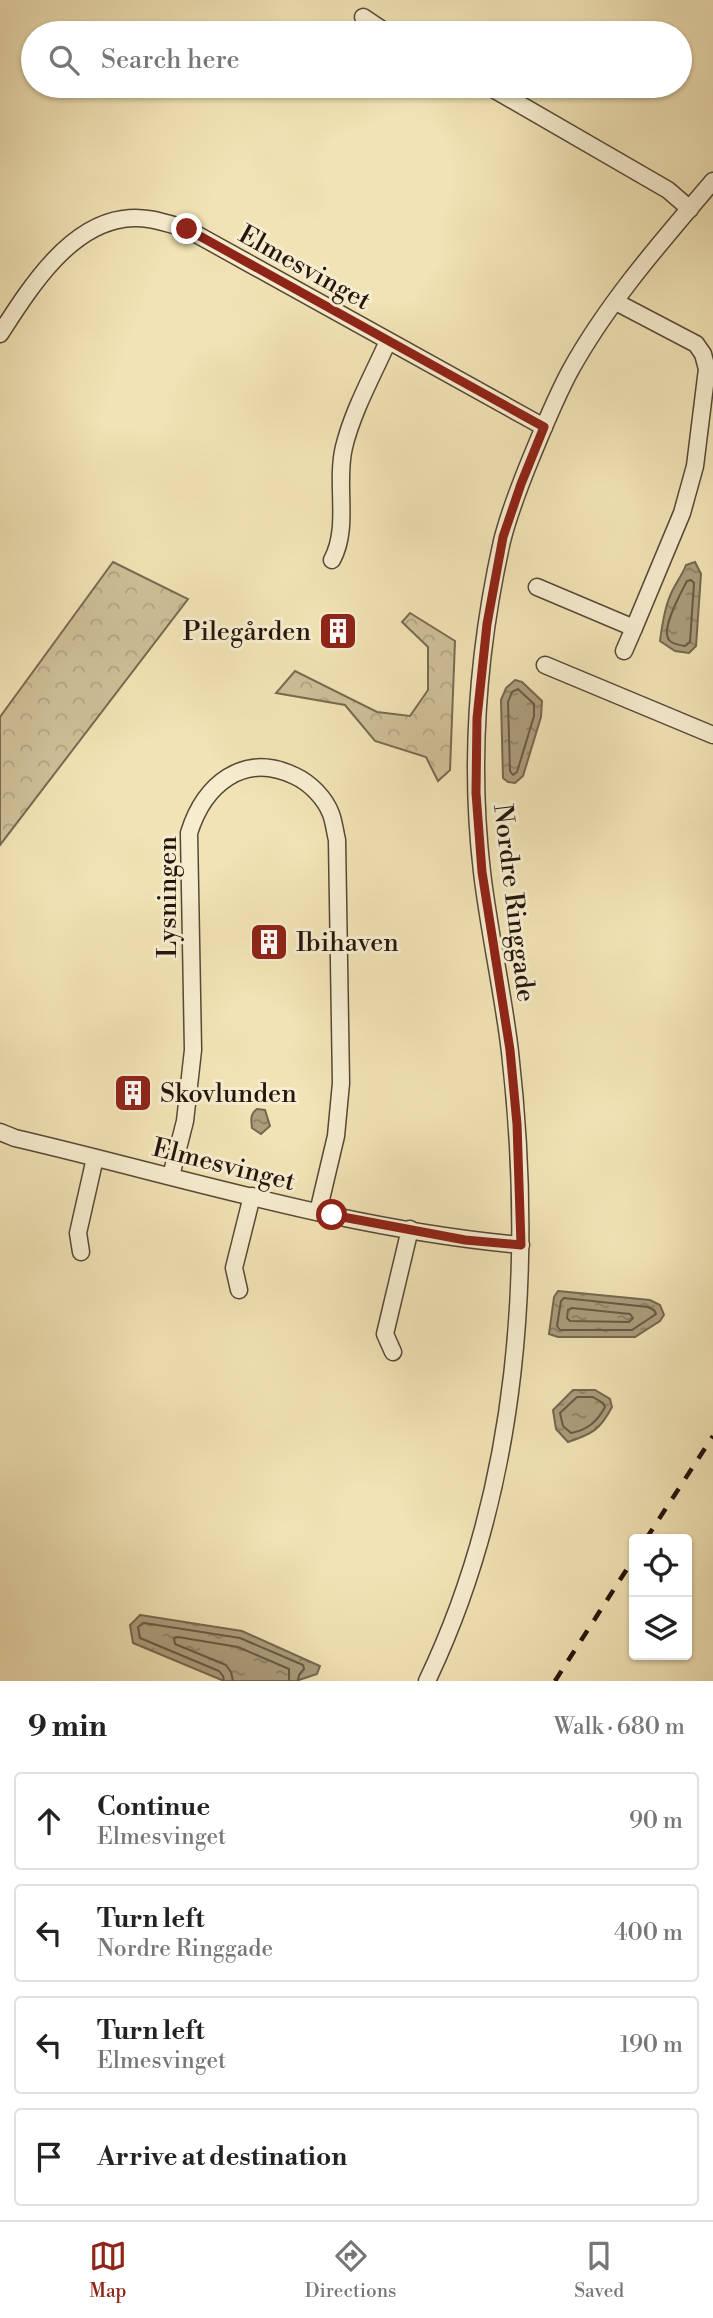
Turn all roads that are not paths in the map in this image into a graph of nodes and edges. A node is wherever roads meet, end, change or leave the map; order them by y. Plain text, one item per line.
1 (363, 17) dead end
2 (369, 21) edge
3 (509, 98) edge
4 (713, 181) edge
5 (690, 209) junction
6 (616, 302) junction
7 (0, 334) edge
8 (388, 341) junction
9 (544, 427) junction
10 (332, 560) dead end
11 (537, 587) dead end
12 (634, 628) junction
13 (624, 651) dead end
14 (545, 665) dead end
15 (713, 736) edge
16 (0, 1132) edge
17 (95, 1158) junction
18 (171, 1176) junction
19 (251, 1196) junction
20 (318, 1212) junction
21 (410, 1229) junction
22 (521, 1245) junction
23 (81, 1252) dead end
24 (239, 1290) dead end
25 (393, 1352) dead end
26 (427, 1681) edge

1 - 2 street
3 - 5 street
4 - 5 street, Nordre Ringgade
5 - 6 street, Nordre Ringgade
6 - 9 street, Nordre Ringgade
6 - 12 street
7 - 8 street, Elmesvinget
8 - 9 street, Elmesvinget
8 - 10 street, Elmesvinget
9 - 22 street, Nordre Ringgade
11 - 12 street
12 - 13 street
14 - 15 street
16 - 17 street, Elmesvinget
17 - 18 street, Elmesvinget
17 - 23 street
18 - 19 street, Elmesvinget
18 - 20 street, Lysningen
19 - 20 street, Elmesvinget
19 - 24 street
20 - 21 street, Elmesvinget
21 - 22 street, Elmesvinget
21 - 25 street
22 - 26 street, Nordre Ringgade

